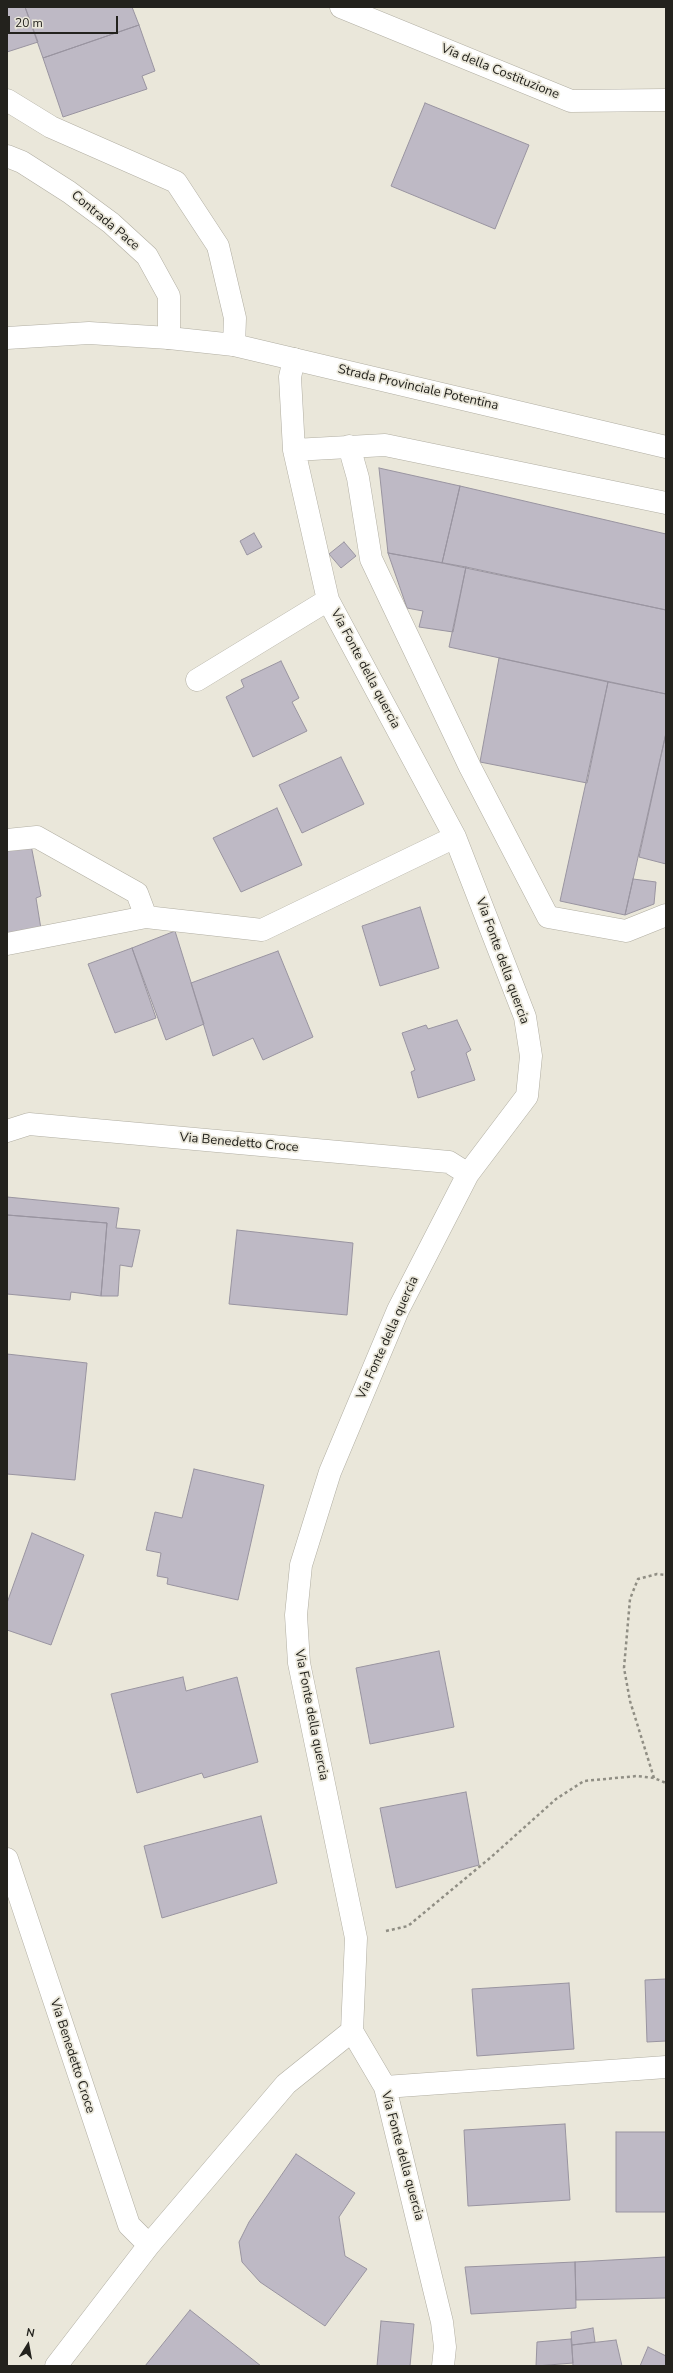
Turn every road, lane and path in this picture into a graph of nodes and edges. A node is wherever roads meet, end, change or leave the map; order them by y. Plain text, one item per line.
1 (341, 7) edge
2 (7, 100) edge
3 (666, 100) edge
4 (7, 156) edge
5 (7, 338) edge
6 (169, 338) junction
7 (234, 345) junction
8 (294, 359) junction
9 (349, 446) junction
10 (666, 447) edge
11 (294, 450) junction
12 (666, 503) edge
13 (328, 600) junction
14 (197, 680) dead end
15 (454, 837) junction
16 (7, 840) edge
17 (666, 915) edge
18 (146, 917) junction
19 (7, 944) edge
20 (7, 1131) edge
21 (468, 1174) junction
22 (666, 1575) edge
23 (654, 1778) junction
24 (666, 1783) edge
25 (7, 1859) edge
26 (356, 1938) junction
27 (352, 2031) junction
28 (666, 2067) edge
29 (384, 2087) junction
30 (149, 2245) junction
31 (56, 2366) edge
32 (443, 2366) edge

1 - 3 street, Via della Costituzione
2 - 7 street
4 - 6 street, Contrada Pace
5 - 6 street, Strada Provinciale Potentina
6 - 7 street, Strada Provinciale Potentina
7 - 8 street, Strada Provinciale Potentina
8 - 10 street, Strada Provinciale Potentina
8 - 11 street, Via Fonte della quercia
9 - 11 street
9 - 12 street
9 - 17 street
11 - 13 street, Via Fonte della quercia
13 - 14 street
13 - 15 street, Via Fonte della quercia
15 - 18 street
15 - 21 street, Via Fonte della quercia
16 - 18 street
18 - 19 street
20 - 21 street, Via Benedetto Croce
21 - 26 street, Via Fonte della quercia
22 - 23 path
23 - 24 path
23 - 26 path
25 - 30 street, Via Benedetto Croce
26 - 27 street, Via Fonte della quercia
27 - 29 street, Via Fonte della quercia
27 - 30 street
28 - 29 street
29 - 32 street, Via Fonte della quercia
30 - 31 street

